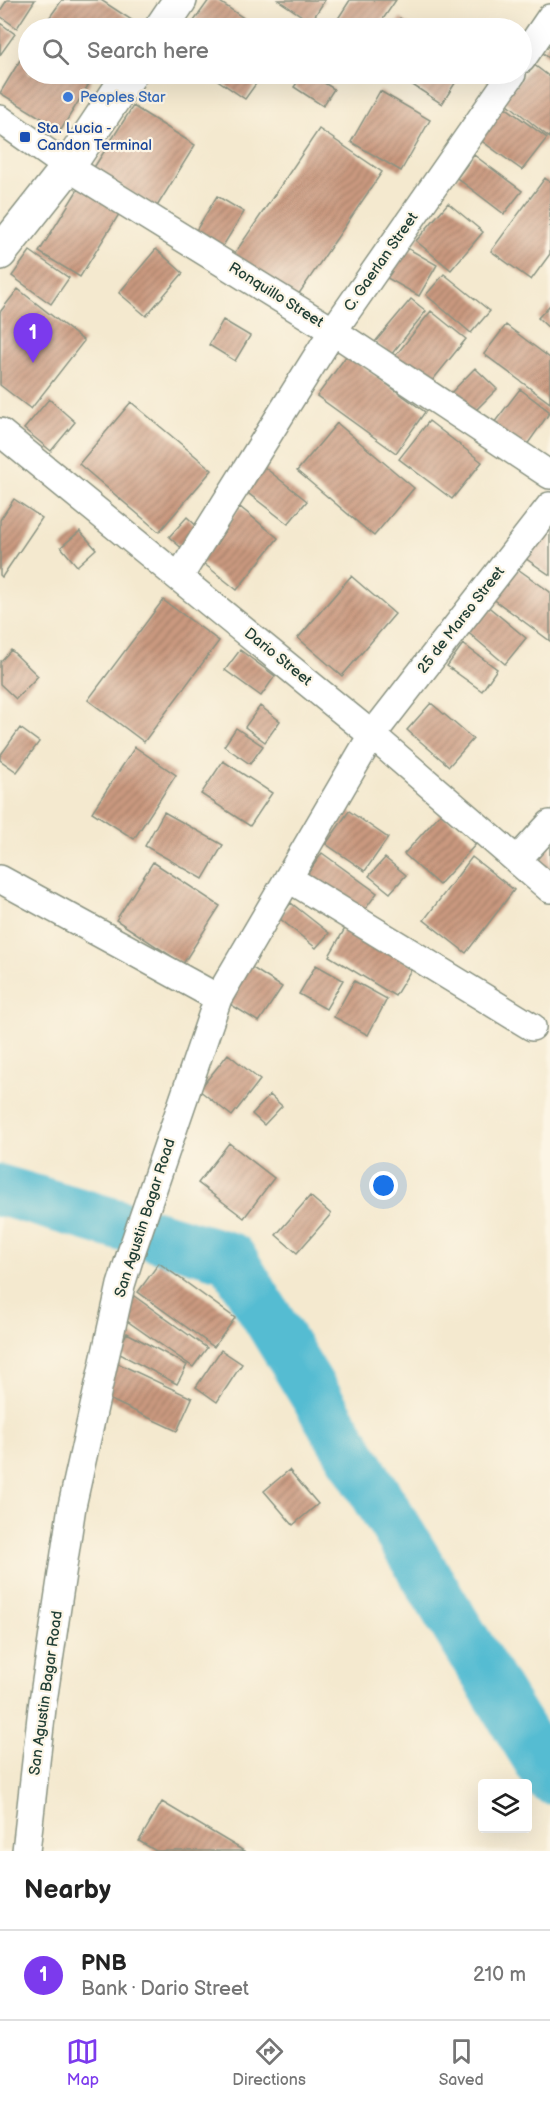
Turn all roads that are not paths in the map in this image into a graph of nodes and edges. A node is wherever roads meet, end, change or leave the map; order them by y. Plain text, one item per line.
1 (180, 0) edge
2 (167, 18) edge
3 (550, 18) edge
4 (532, 44) edge
5 (123, 84) edge
6 (505, 84) edge
7 (0, 119) edge
8 (68, 167) junction
9 (0, 253) edge
10 (333, 331) junction
11 (0, 432) edge
12 (550, 475) edge
13 (550, 506) edge
14 (179, 577) junction
15 (372, 735) junction
16 (550, 824) edge
17 (517, 860) junction
18 (288, 878) junction
19 (0, 879) edge
20 (550, 889) edge
21 (218, 998) junction
22 (532, 1027) dead end
23 (26, 1851) edge

1 - 2 main road
3 - 4 street
5 - 8 main road
6 - 10 street, C. Gaerlan Street
7 - 8 street, Ronquillo Street
8 - 9 main road
8 - 10 street, Ronquillo Street
10 - 12 street, Ronquillo Street
10 - 14 street, C. Gaerlan Street
11 - 14 street, Dario Street
13 - 15 street, 25 de Marso Street
14 - 15 street, Dario Street
15 - 17 street, Dario Street
15 - 18 street, San Agustin Bagar Road
16 - 17 street
17 - 20 street, Dario Street
18 - 21 street, San Agustin Bagar Road
18 - 22 street
19 - 21 street
21 - 23 street, San Agustin Bagar Road

